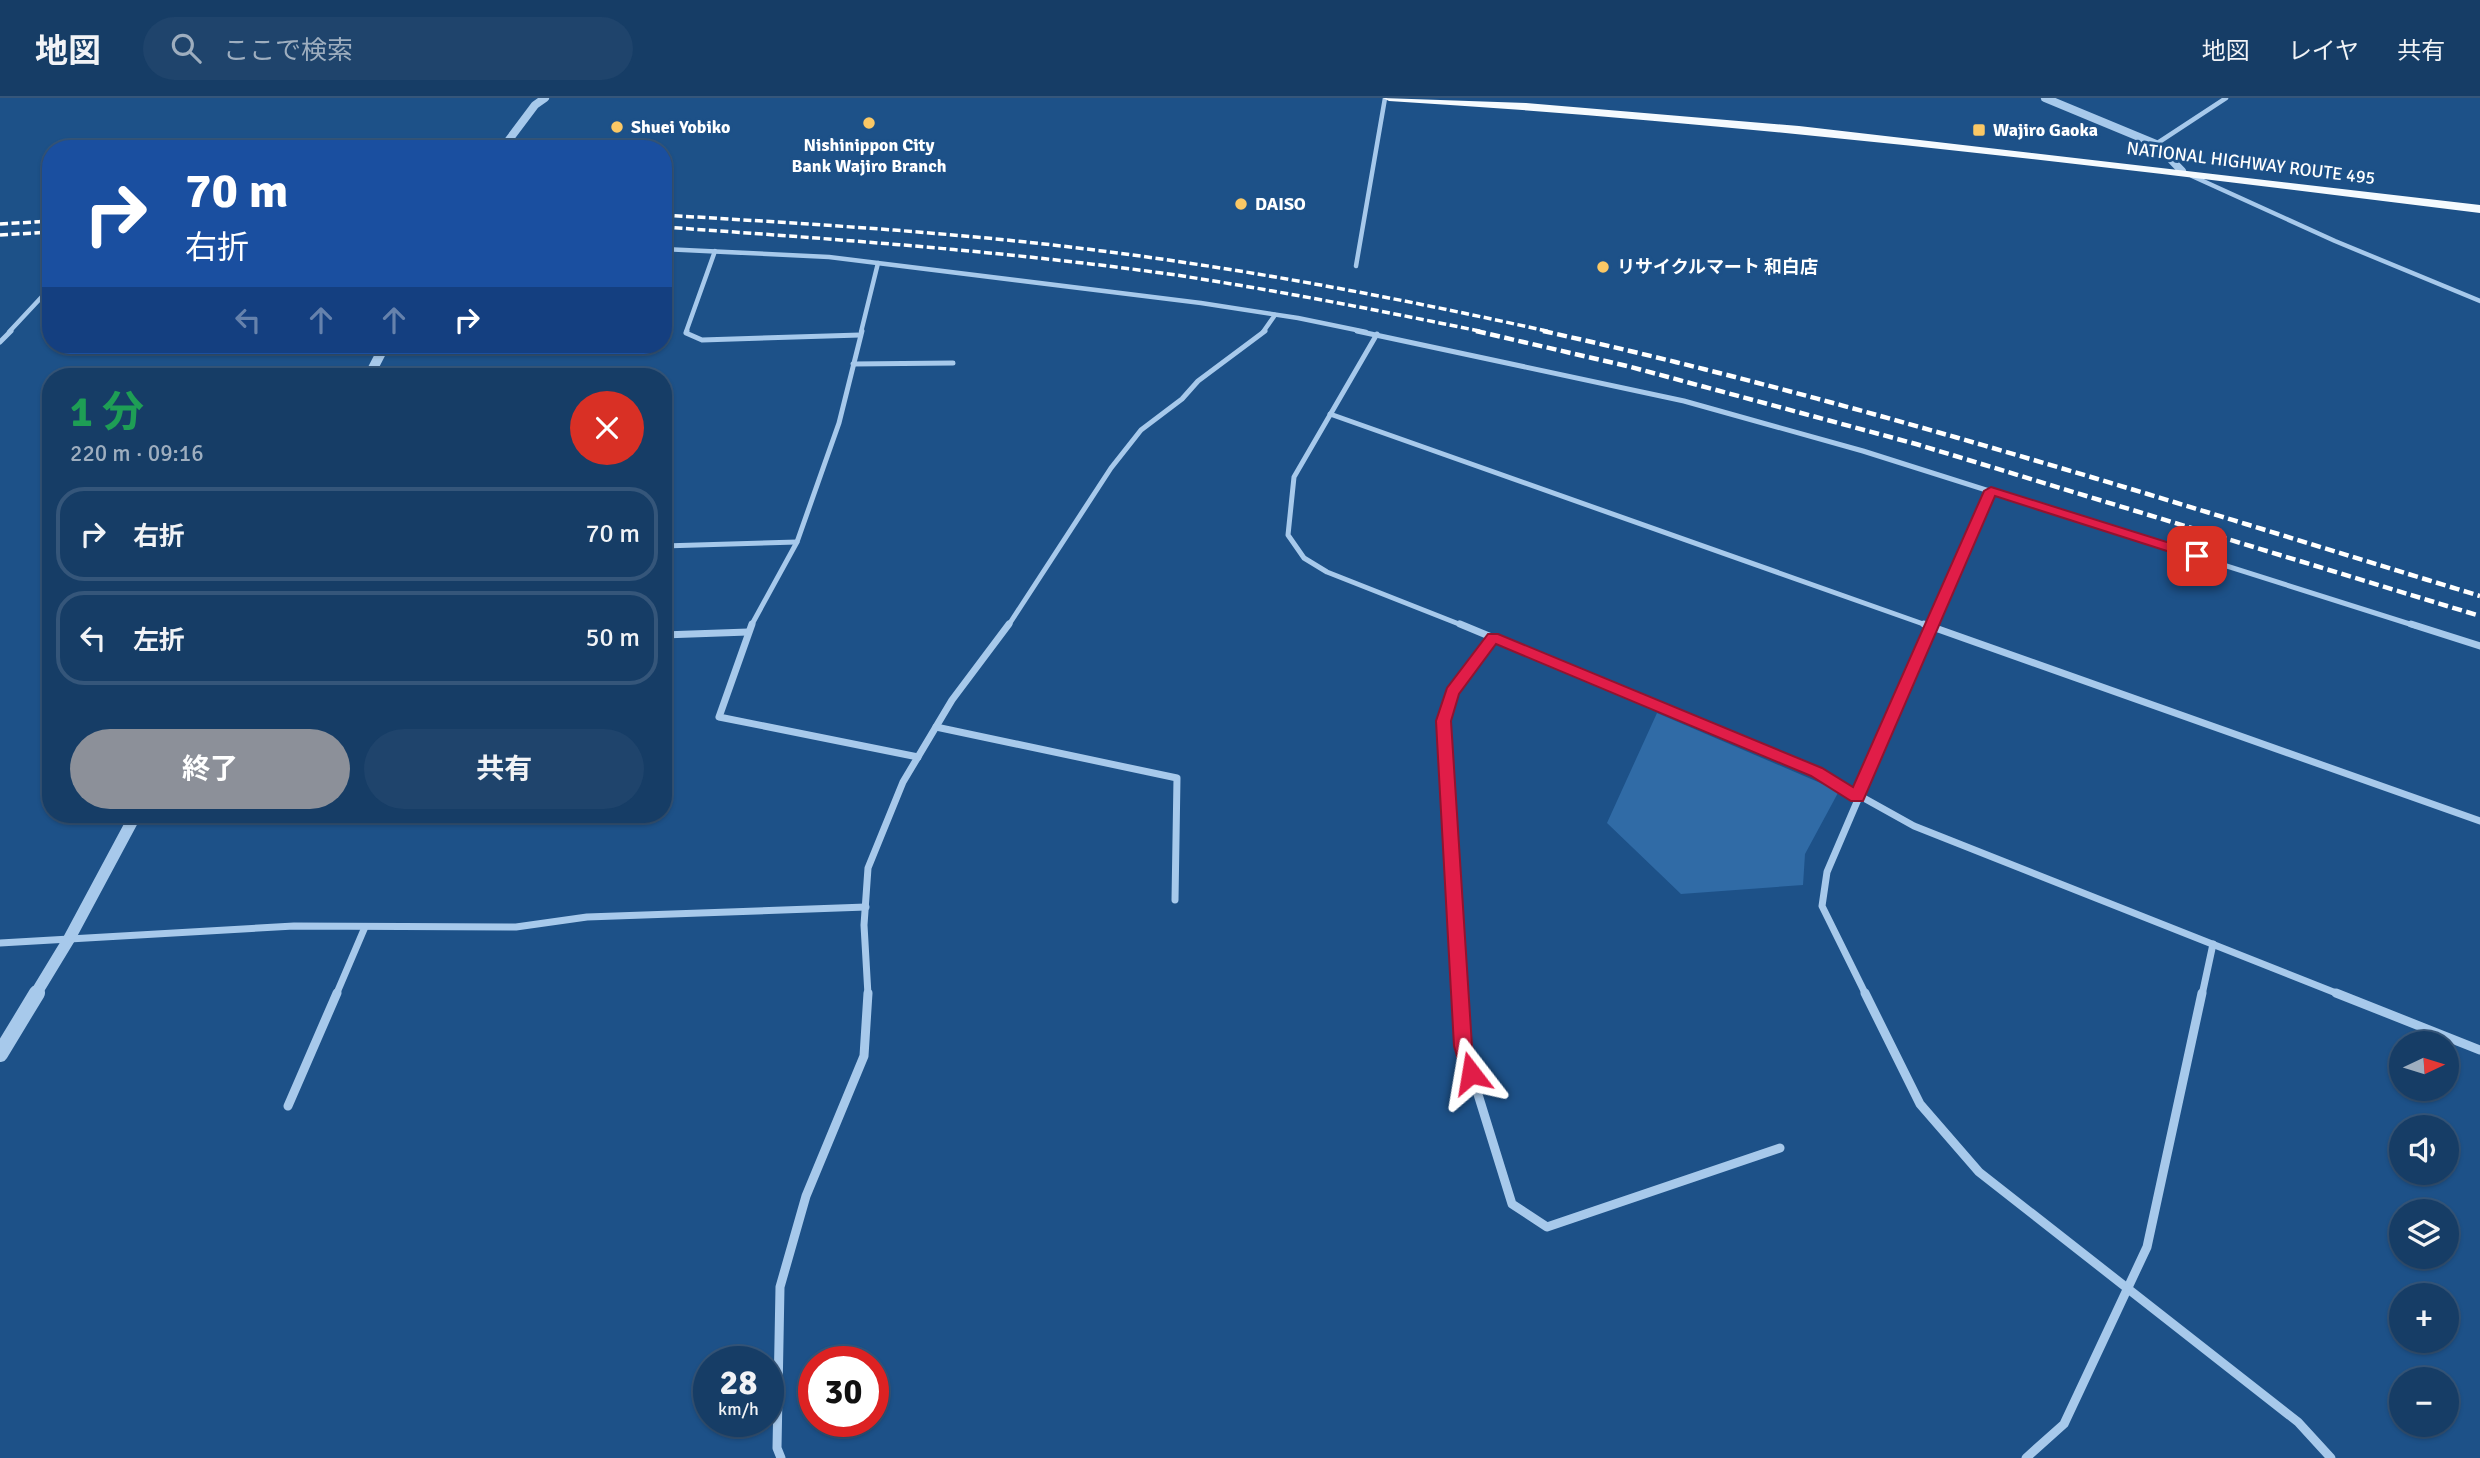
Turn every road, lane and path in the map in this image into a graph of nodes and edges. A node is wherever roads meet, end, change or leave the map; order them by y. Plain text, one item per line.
1 (545, 98) edge
2 (1387, 98) edge
3 (2045, 98) edge
4 (2226, 98) edge
5 (509, 140) edge
6 (2156, 144) junction
7 (2182, 171) junction
8 (2480, 209) edge
9 (672, 249) edge
10 (715, 251) junction
11 (878, 263) junction
12 (1356, 266) dead end
13 (42, 297) edge
14 (2480, 301) edge
15 (1275, 314) junction
16 (1377, 334) junction
17 (860, 335) junction
18 (0, 342) edge
19 (953, 363) dead end
20 (853, 364) junction
21 (1330, 414) junction
22 (1991, 491) junction
23 (797, 542) junction
24 (672, 546) edge
25 (1932, 627) junction
26 (748, 632) junction
27 (672, 635) edge
28 (1493, 637) junction
29 (2480, 646) edge
30 (936, 727) junction
31 (918, 757) junction
32 (1857, 797) junction
33 (2480, 821) edge
34 (131, 823) edge
35 (1175, 900) dead end
36 (866, 907) junction
37 (365, 927) junction
38 (69, 940) junction
39 (0, 943) edge
40 (2213, 944) junction
41 (2480, 1050) edge
42 (0, 1054) edge
43 (288, 1106) dead end
44 (1780, 1147) dead end
45 (2127, 1287) junction
46 (781, 1458) edge
47 (2026, 1458) edge
48 (2331, 1458) edge

1 - 5 street
2 - 7 highway, NATIONAL HIGHWAY ROUTE 495
2 - 12 street
3 - 6 street
4 - 6 street
6 - 7 street
7 - 8 highway, NATIONAL HIGHWAY ROUTE 495
7 - 14 street
9 - 10 street
10 - 11 street
10 - 17 street
11 - 15 street
11 - 17 street
13 - 18 street
15 - 16 street
15 - 30 street
16 - 21 street
16 - 22 street
17 - 20 street
19 - 20 street
20 - 23 street
21 - 25 street
21 - 28 street
22 - 25 street
22 - 29 street
23 - 24 street
23 - 26 street
25 - 32 street
25 - 33 street
26 - 27 street
26 - 31 street
28 - 32 street
28 - 44 street
30 - 31 street
30 - 35 street
31 - 36 street
32 - 40 street
32 - 45 street
34 - 38 street
36 - 37 street
36 - 46 street
37 - 38 street
37 - 43 street
38 - 39 street
38 - 42 street
40 - 41 street
40 - 45 street
45 - 47 street
45 - 48 street

